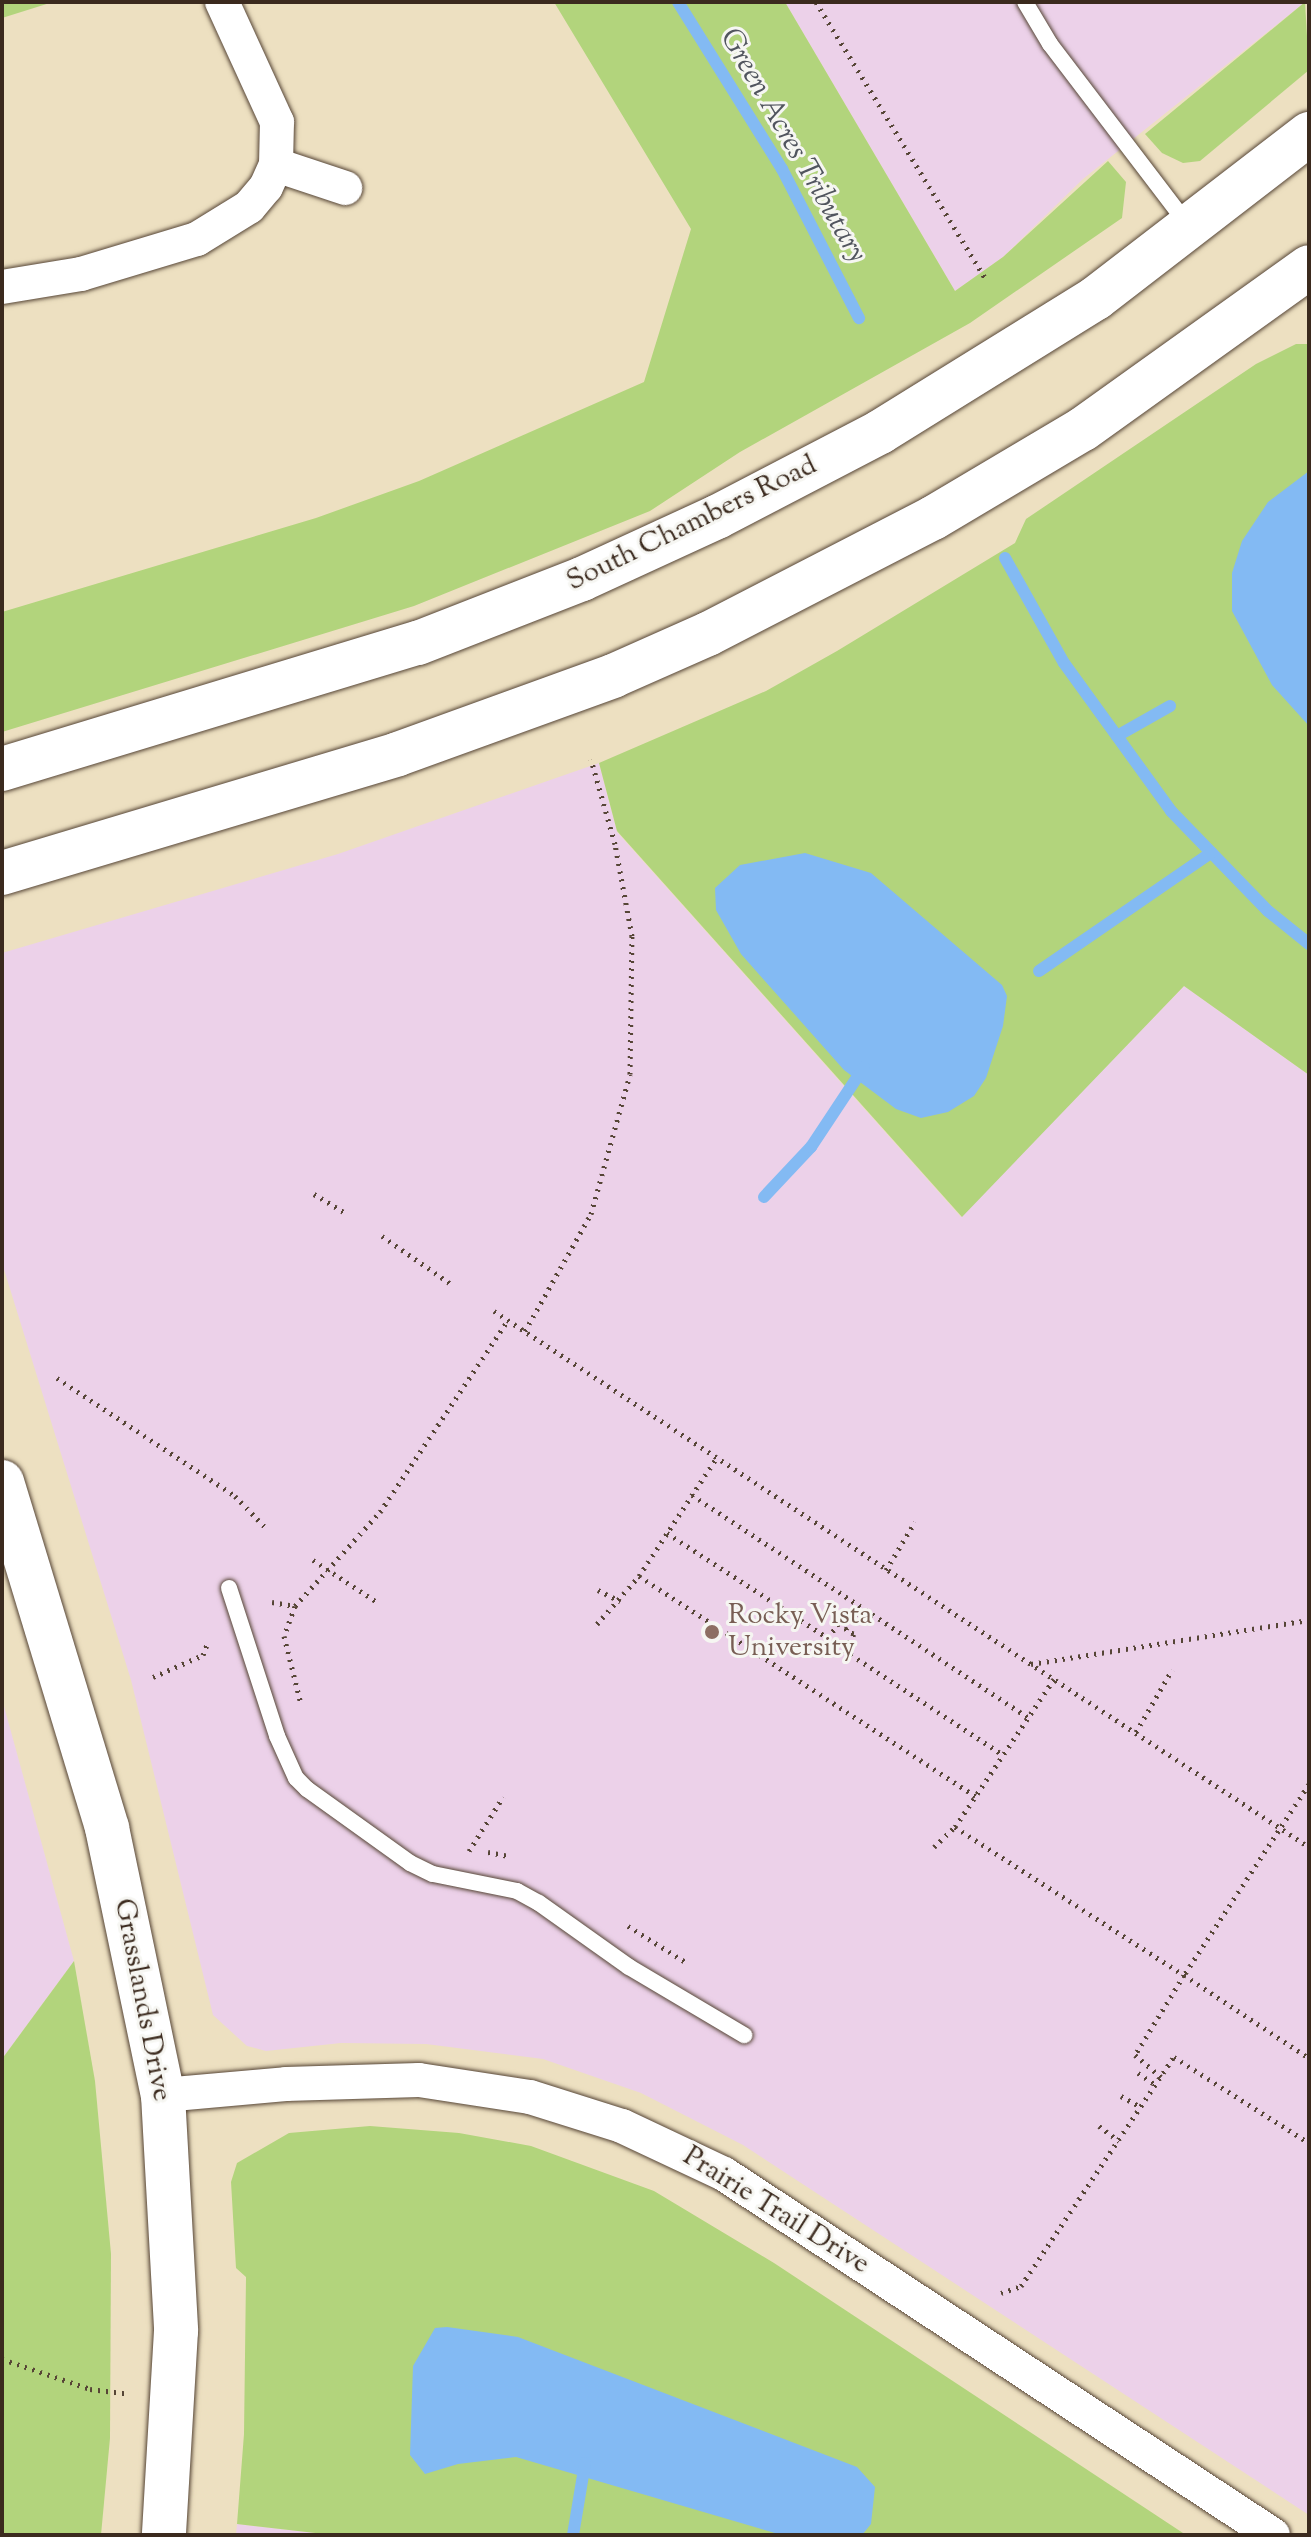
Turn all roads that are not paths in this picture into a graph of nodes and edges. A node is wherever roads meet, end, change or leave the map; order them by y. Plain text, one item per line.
1 (222, 2) edge
2 (1025, 2) edge
3 (1309, 134) edge
4 (276, 165) junction
5 (345, 188) dead end
6 (1191, 228) junction
7 (1309, 267) edge
8 (2, 287) edge
9 (2, 769) edge
10 (2, 873) edge
11 (2, 1482) edge
12 (229, 1588) dead end
13 (744, 2035) dead end
14 (163, 2095) junction
15 (164, 2535) edge
16 (1273, 2535) edge

1 - 4 street
2 - 6 lane
3 - 6 main road, South Chambers Road
4 - 5 street
4 - 8 street
6 - 9 main road, South Chambers Road
7 - 10 main road
11 - 14 main road, Grasslands Drive
12 - 13 lane
14 - 15 main road, Grasslands Drive
14 - 16 street, Prairie Trail Drive

